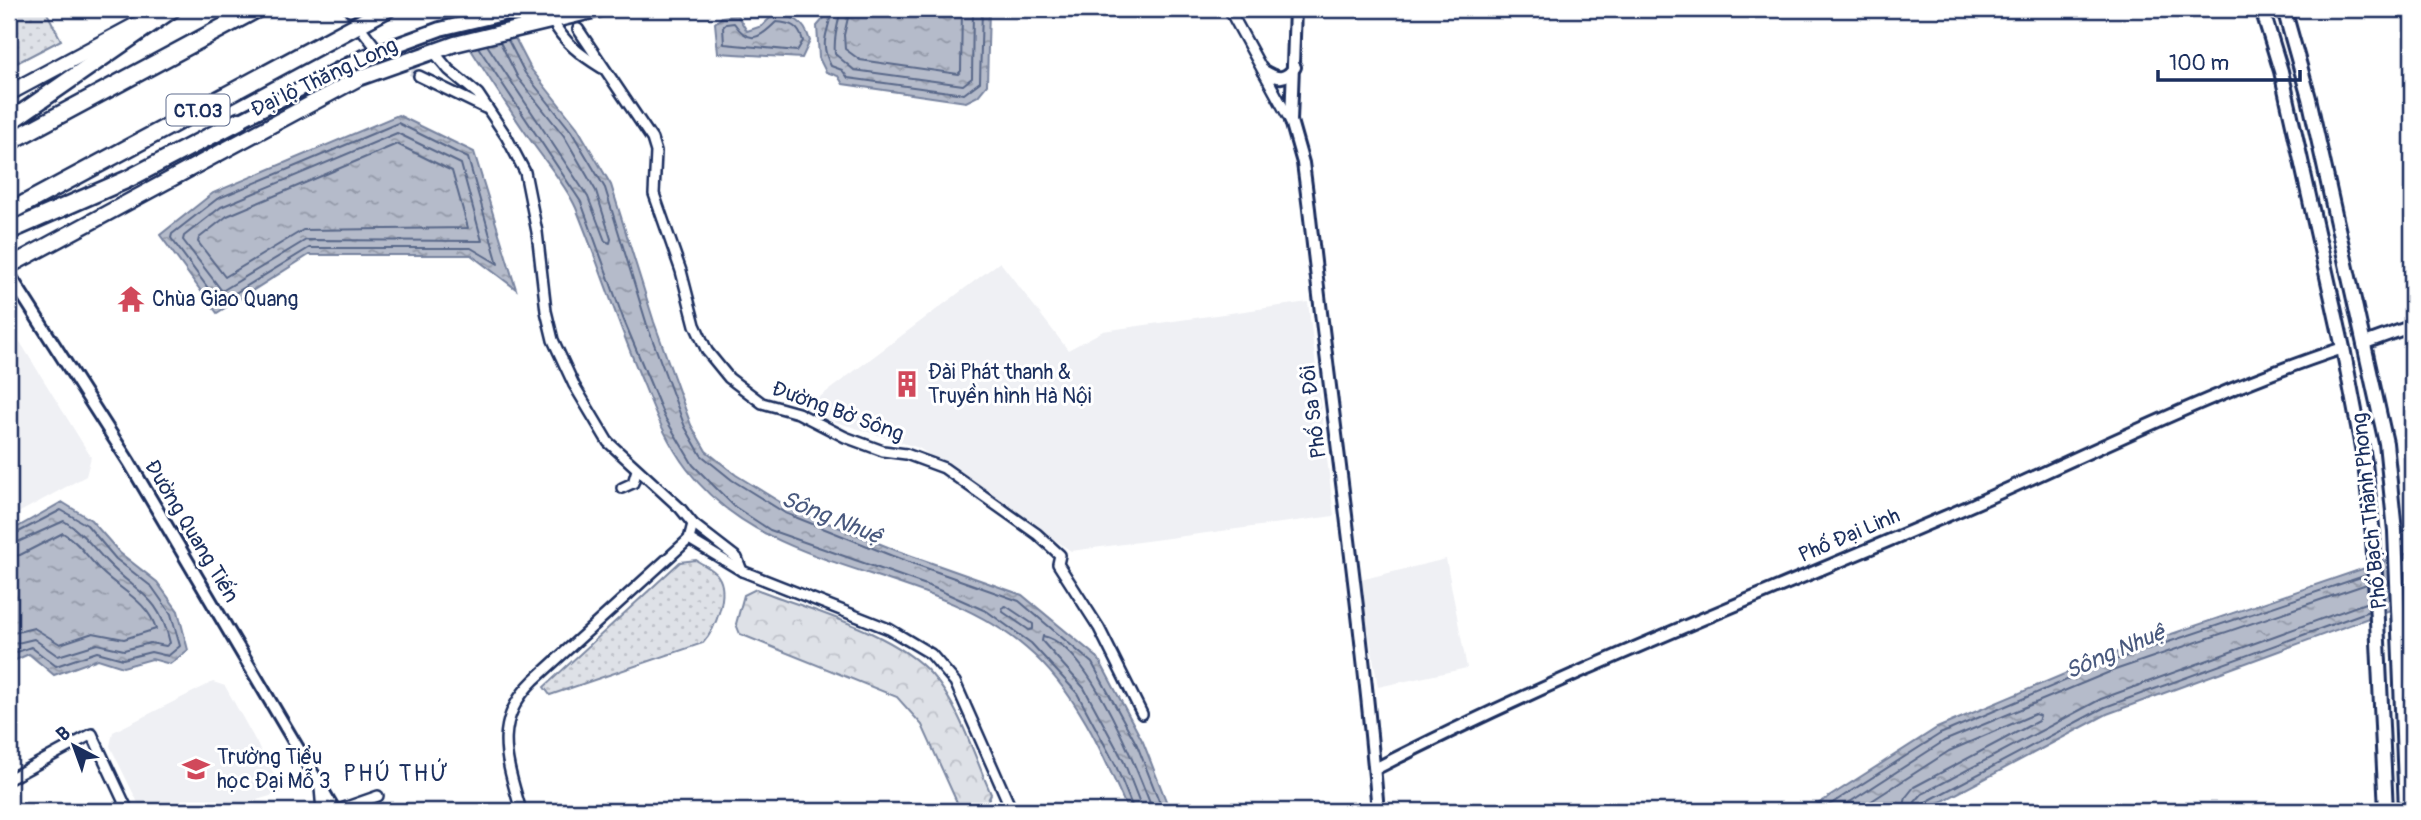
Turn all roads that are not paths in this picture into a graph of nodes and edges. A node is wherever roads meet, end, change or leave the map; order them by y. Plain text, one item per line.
1 (166, 9) edge
2 (172, 9) edge
3 (257, 9) edge
4 (387, 9) edge
5 (522, 9) edge
6 (600, 9) edge
7 (1229, 9) edge
8 (1295, 9) edge
9 (2262, 9) edge
10 (2284, 9) edge
11 (552, 20) junction
12 (578, 29) dead end
13 (364, 32) dead end
14 (374, 45) tunnel mouth
15 (433, 51) junction
16 (1295, 67) junction
17 (603, 69) junction
18 (1264, 71) junction
19 (419, 76) tunnel mouth
20 (9, 93) edge
21 (2309, 98) junction
22 (2288, 103) junction
23 (486, 109) junction
24 (239, 121) junction
25 (1291, 121) junction
26 (9, 122) edge
27 (9, 142) edge
28 (138, 195) junction
29 (9, 212) edge
30 (9, 231) edge
31 (9, 266) edge
32 (9, 274) edge
33 (2412, 326) edge
34 (2365, 343) junction
35 (2343, 348) junction
36 (637, 470) junction
37 (622, 488) dead end
38 (693, 524) junction
39 (689, 539) junction
40 (742, 571) junction
41 (1142, 714) dead end
42 (1375, 769) junction
43 (9, 779) edge
44 (320, 783) junction
45 (378, 796) dead end
46 (2386, 806) edge
47 (2406, 807) edge
48 (128, 811) edge
49 (322, 811) edge
50 (335, 811) edge
51 (521, 811) edge
52 (1012, 811) edge
53 (1378, 811) edge

1 - 20 main road
2 - 26 highway
3 - 27 highway
4 - 29 highway, CT.03
5 - 24 main road, Đại lộ Thăng Long
6 - 11 main road, Đại lộ Thăng Long
7 - 18 street
8 - 16 street, Phố Sa Đôi
9 - 22 main road, Phố Bạch Thành Phong
10 - 21 main road, Phố Bạch Thành Phong
11 - 15 main road, Đại lộ Thăng Long
11 - 17 street, Đường Bờ Sông
12 - 17 street
13 - 14 street
15 - 23 street
15 - 28 main road, Đại lộ Thăng Long
16 - 18 street
16 - 25 street, Phố Sa Đôi
17 - 41 street, Đường Bờ Sông
18 - 25 street
19 - 23 street
21 - 22 main road
21 - 34 main road, Phố Bạch Thành Phong
22 - 35 main road, Phố Bạch Thành Phong
23 - 36 street
24 - 28 main road
24 - 30 highway
25 - 42 street, Phố Sa Đôi
28 - 31 main road, Đại lộ Thăng Long
32 - 44 street, Đường Quang Tiến
33 - 34 street
34 - 47 main road, Phố Bạch Thành Phong
35 - 42 street, Phố Đại Linh
35 - 46 main road, Phố Bạch Thành Phong
36 - 37 street
36 - 38 street
38 - 39 street
38 - 40 street
39 - 40 street
39 - 51 street
40 - 52 street
42 - 53 street, Phố Sa Đôi
43 - 48 street
44 - 49 street
44 - 50 street, Đường Quang Tiến
45 - 50 street
46 - 47 main road

